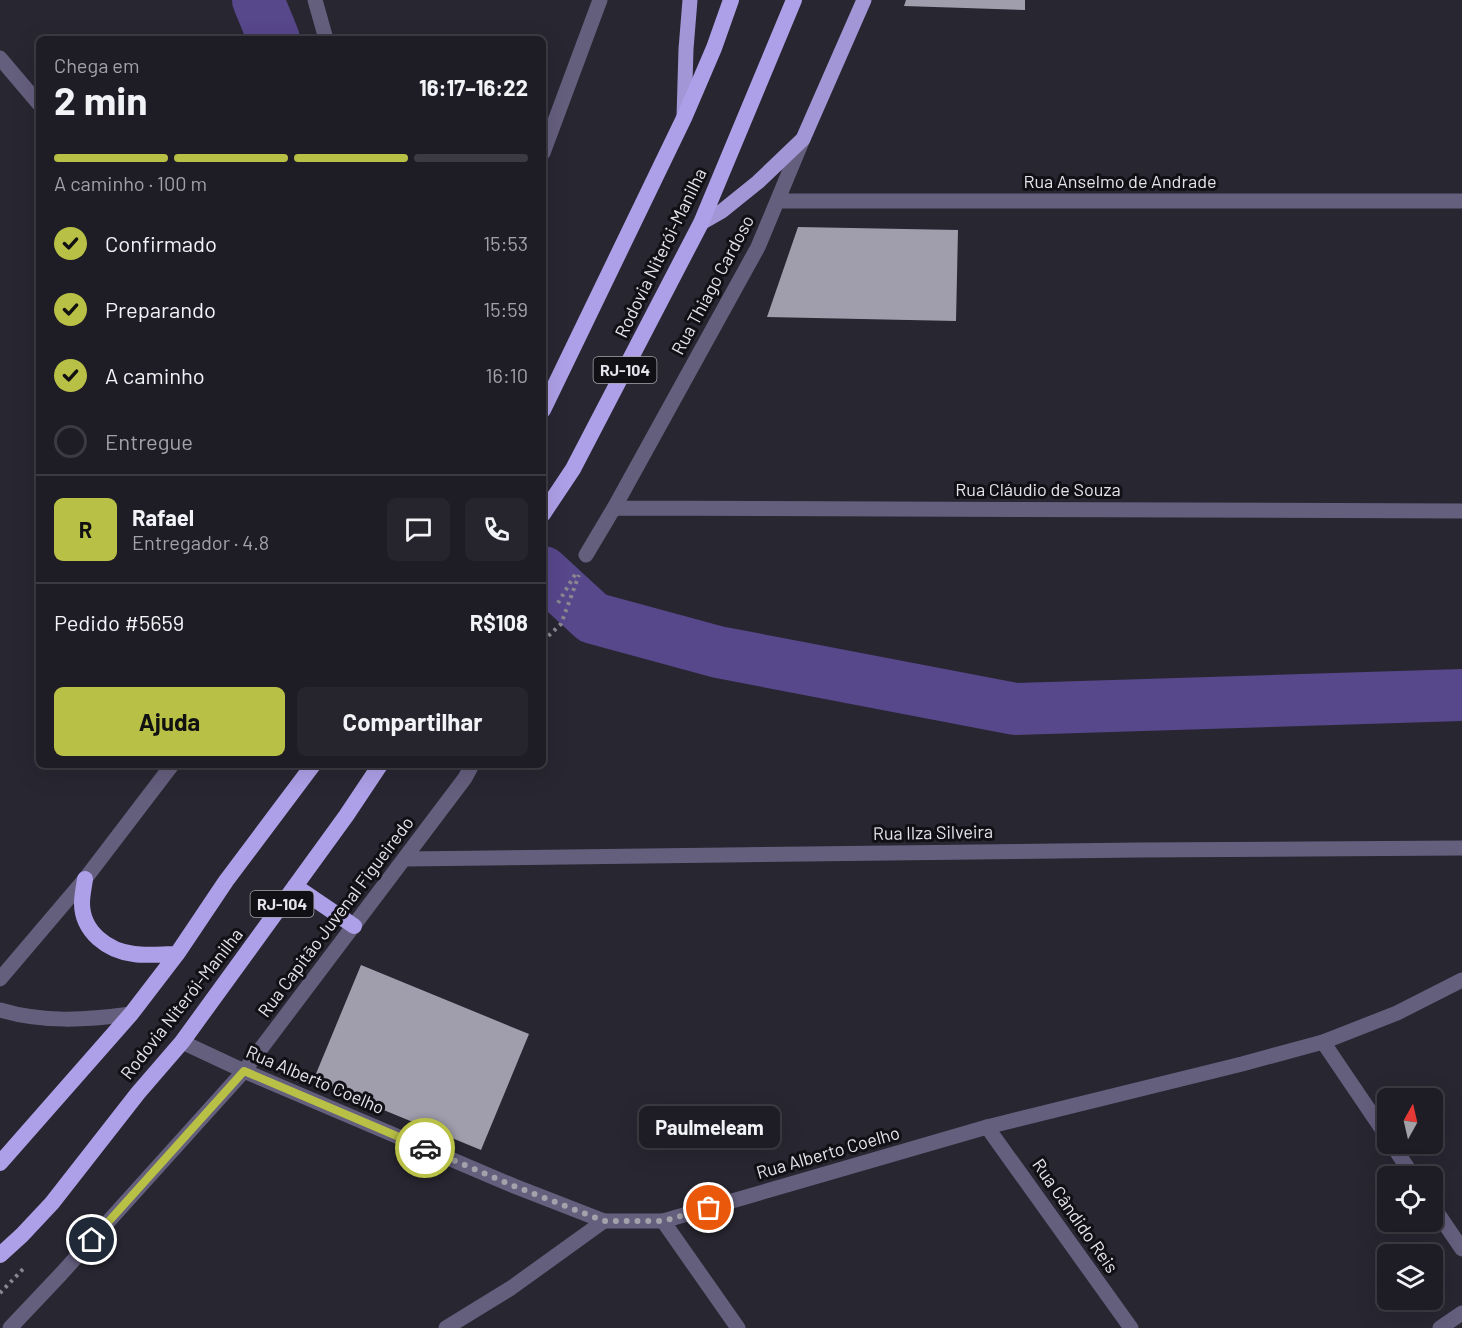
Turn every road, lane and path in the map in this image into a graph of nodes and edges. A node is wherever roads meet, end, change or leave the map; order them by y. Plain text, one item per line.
1 (315, 0) edge
2 (600, 0) edge
3 (690, 0) edge
4 (731, 0) edge
5 (794, 0) edge
6 (864, 0) edge
7 (325, 36) edge
8 (0, 58) edge
9 (36, 100) edge
10 (684, 118) junction
11 (803, 139) junction
12 (546, 145) edge
13 (778, 201) junction
14 (1462, 201) edge
15 (701, 223) junction
16 (546, 404) edge
17 (614, 508) junction
18 (546, 510) edge
19 (1462, 511) edge
20 (586, 555) junction
21 (558, 603) dead end
22 (546, 638) edge
23 (170, 768) edge
24 (311, 768) edge
25 (378, 768) edge
26 (470, 768) edge
27 (1462, 848) edge
28 (405, 859) junction
29 (85, 879) junction
30 (295, 886) junction
31 (354, 926) junction
32 (177, 954) junction
33 (0, 978) edge
34 (1462, 980) edge
35 (0, 1010) edge
36 (131, 1014) junction
37 (182, 1042) junction
38 (1323, 1042) junction
39 (244, 1071) junction
40 (1377, 1122) edge
41 (987, 1127) junction
42 (0, 1163) edge
43 (604, 1221) junction
44 (663, 1221) junction
45 (1443, 1221) edge
46 (1462, 1249) edge
47 (0, 1255) edge
48 (27, 1264) dead end
49 (0, 1293) edge
50 (1462, 1312) edge
51 (10, 1328) edge
52 (446, 1328) edge
53 (738, 1328) edge
54 (1131, 1328) edge
55 (1440, 1328) edge

1 - 7 street
2 - 12 street
3 - 10 main road
4 - 10 highway, Rodovia Niterói-Manilha / RJ-104
5 - 15 highway, Rodovia Niterói-Manilha / RJ-104
6 - 11 main road, Rua Thiago Cardoso
8 - 9 street
10 - 16 highway, Rodovia Niterói-Manilha / RJ-104
11 - 13 street, Rua Thiago Cardoso
11 - 15 main road, Rua Thiago Cardoso
13 - 14 street, Rua Anselmo de Andrade
13 - 17 street, Rua Thiago Cardoso
15 - 18 highway, Rodovia Niterói-Manilha / RJ-104
17 - 19 street, Rua Cláudio de Souza
17 - 20 street
20 - 21 path
20 - 22 path
23 - 29 street
24 - 32 highway, Rodovia Niterói-Manilha / RJ-104
25 - 30 highway, Rodovia Niterói-Manilha / RJ-104
26 - 28 street, Rua Capitão Juvenal Figueiredo
27 - 28 street, Rua Ilza Silveira
28 - 31 street, Rua Capitão Juvenal Figueiredo
29 - 32 highway
29 - 33 street
30 - 31 highway
30 - 37 highway, Rodovia Niterói-Manilha / RJ-104
31 - 39 street, Rua Capitão Juvenal Figueiredo
32 - 36 highway, Rodovia Niterói-Manilha / RJ-104
34 - 38 street, Rua Alberto Coelho
35 - 36 street
36 - 42 highway, Rodovia Niterói-Manilha / RJ-104
37 - 39 street, Rua Alberto Coelho
37 - 47 highway, Rodovia Niterói-Manilha / RJ-104
38 - 40 street
38 - 41 street, Rua Alberto Coelho
39 - 43 street, Rua Alberto Coelho
39 - 51 street, Rua Capitão Juvenal Figueiredo
41 - 44 street, Rua Alberto Coelho
41 - 54 street, Rua Cândido Reis
43 - 44 street, Rua Alberto Coelho
43 - 52 street
44 - 53 street
45 - 46 street
48 - 49 path
50 - 55 street

